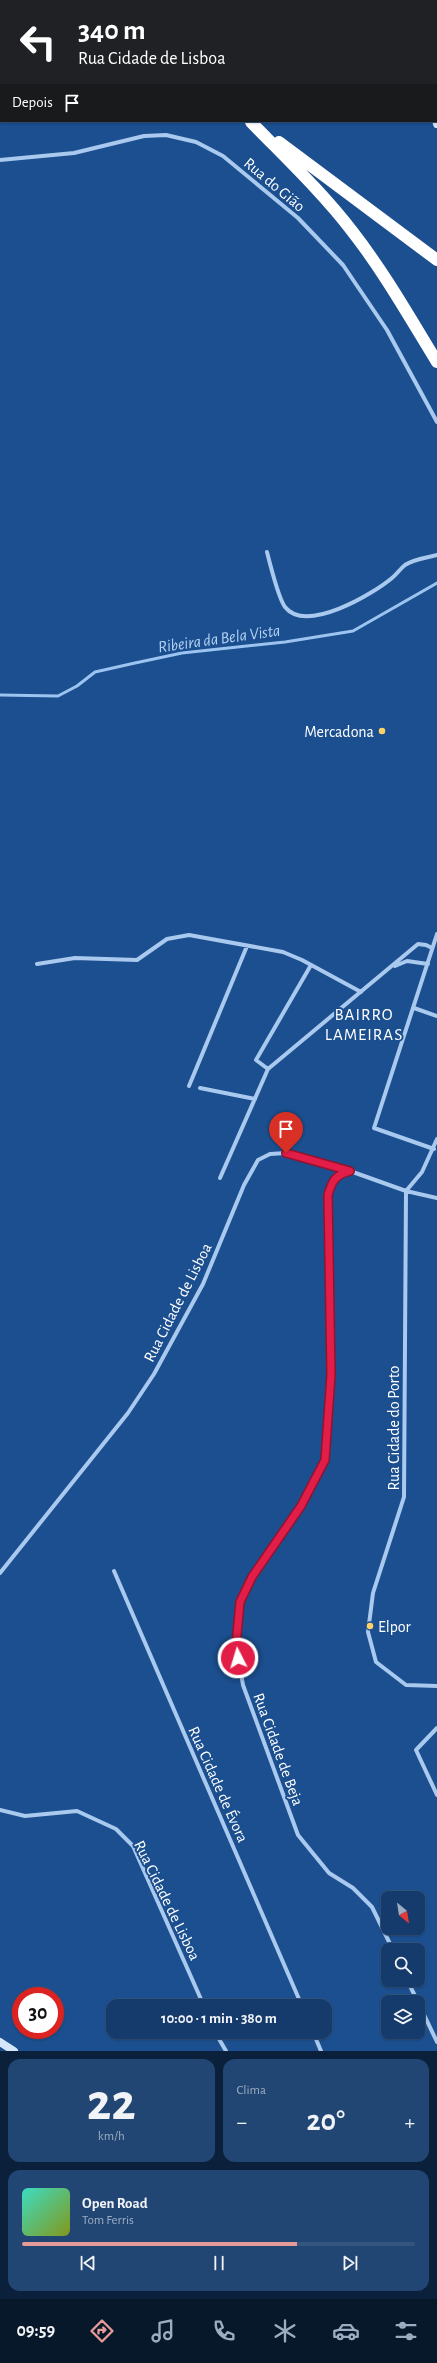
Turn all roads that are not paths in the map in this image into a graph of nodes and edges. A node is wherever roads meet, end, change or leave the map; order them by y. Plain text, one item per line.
1 (251, 122) edge
2 (251, 122) edge
3 (0, 160) edge
4 (437, 260) edge
5 (437, 362) edge
6 (437, 422) edge
7 (267, 552) dead end
8 (437, 555) edge
9 (437, 934) edge
10 (247, 946) junction
11 (432, 948) junction
12 (37, 964) dead end
13 (428, 964) junction
14 (312, 965) junction
15 (391, 968) junction
16 (361, 992) junction
17 (414, 1008) junction
18 (437, 1016) edge
19 (268, 1069) junction
20 (189, 1086) dead end
21 (200, 1088) dead end
22 (255, 1099) junction
23 (437, 1140) edge
24 (434, 1149) junction
25 (350, 1171) junction
26 (220, 1178) dead end
27 (406, 1191) junction
28 (437, 1198) edge
29 (114, 1571) dead end
30 (0, 1573) edge
31 (437, 1686) edge
32 (437, 1728) edge
33 (437, 1795) edge
34 (0, 1810) edge
35 (390, 1943) edge
36 (201, 1999) edge
37 (299, 1999) edge
38 (425, 2017) edge
39 (219, 2039) edge
40 (316, 2039) edge
41 (0, 2042) edge
42 (437, 2042) edge
43 (14, 2051) edge
44 (226, 2051) edge
45 (322, 2051) edge

1 - 4 highway
2 - 5 highway
3 - 6 street, Rua do Gião
7 - 8 street
9 - 11 street
10 - 12 street
10 - 14 street
10 - 20 street
11 - 13 street
11 - 15 street
13 - 15 street
13 - 17 street
14 - 16 street
14 - 19 street
15 - 16 street
16 - 19 street
17 - 18 street
17 - 24 street
19 - 22 street
21 - 22 street
22 - 26 street
23 - 24 street
24 - 27 street
25 - 27 street, Rua Cidade de Lisboa
25 - 30 street, Rua Cidade de Lisboa
25 - 35 street, Rua Cidade de Beja
27 - 28 street, Rua Cidade de Lisboa
27 - 31 street, Rua Cidade do Porto
29 - 37 street, Rua Cidade de Évora
32 - 33 street
34 - 36 street, Rua Cidade de Lisboa
38 - 42 street
39 - 44 street
40 - 45 street
41 - 43 main road

